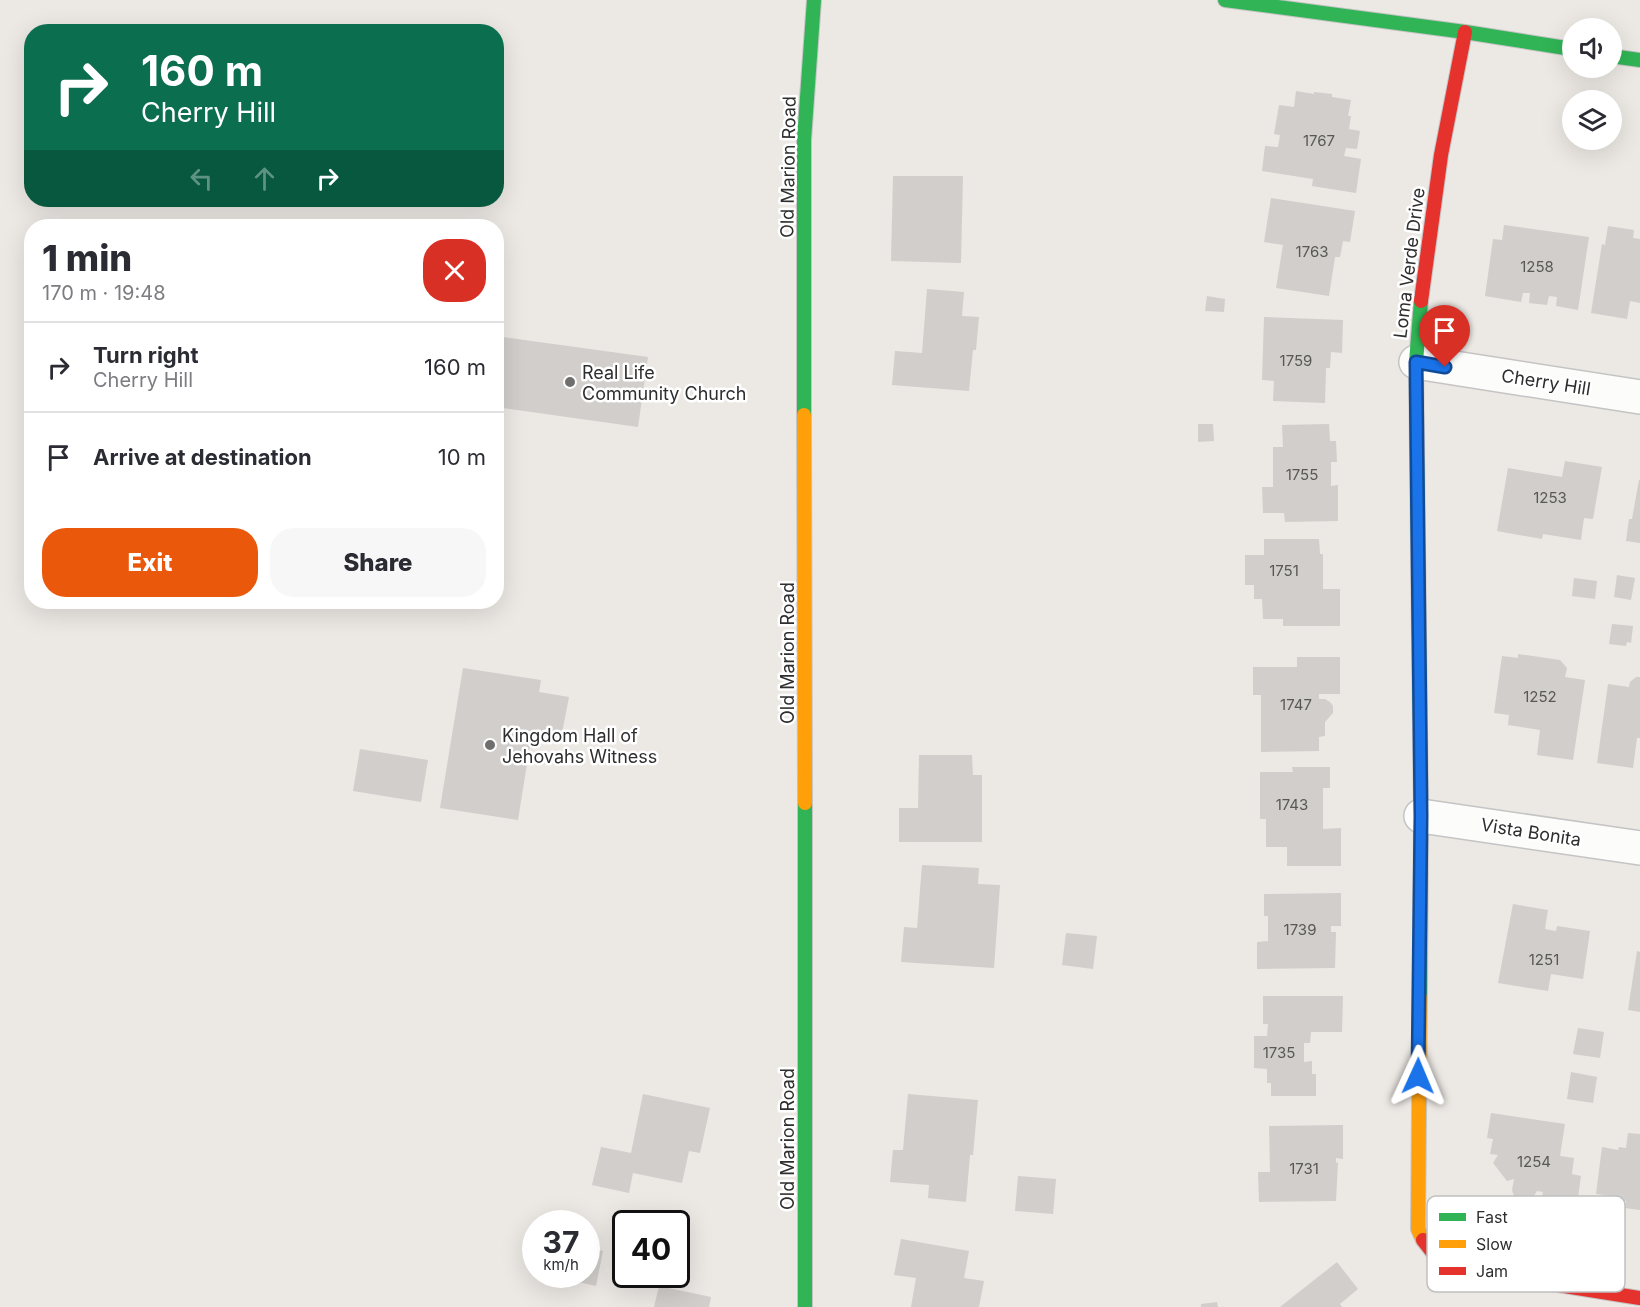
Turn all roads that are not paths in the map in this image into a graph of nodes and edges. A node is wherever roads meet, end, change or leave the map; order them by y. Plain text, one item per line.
1 (814, 0) edge
2 (1225, 0) edge
3 (1465, 32) junction
4 (1562, 48) edge
5 (1622, 58) edge
6 (1640, 60) edge
7 (1416, 362) junction
8 (1640, 397) edge
9 (1421, 816) junction
10 (1640, 848) edge
11 (1427, 1247) edge
12 (1602, 1292) edge
13 (1640, 1298) edge
14 (805, 1307) edge

1 - 14 street, Old Marion Road
2 - 3 street
3 - 4 street
3 - 7 street, Loma Verde Drive
5 - 6 street
7 - 8 street, Cherry Hill
7 - 9 street, Loma Verde Drive
9 - 10 street, Vista Bonita
9 - 11 street, Loma Verde Drive
12 - 13 street, Loma Verde Drive

